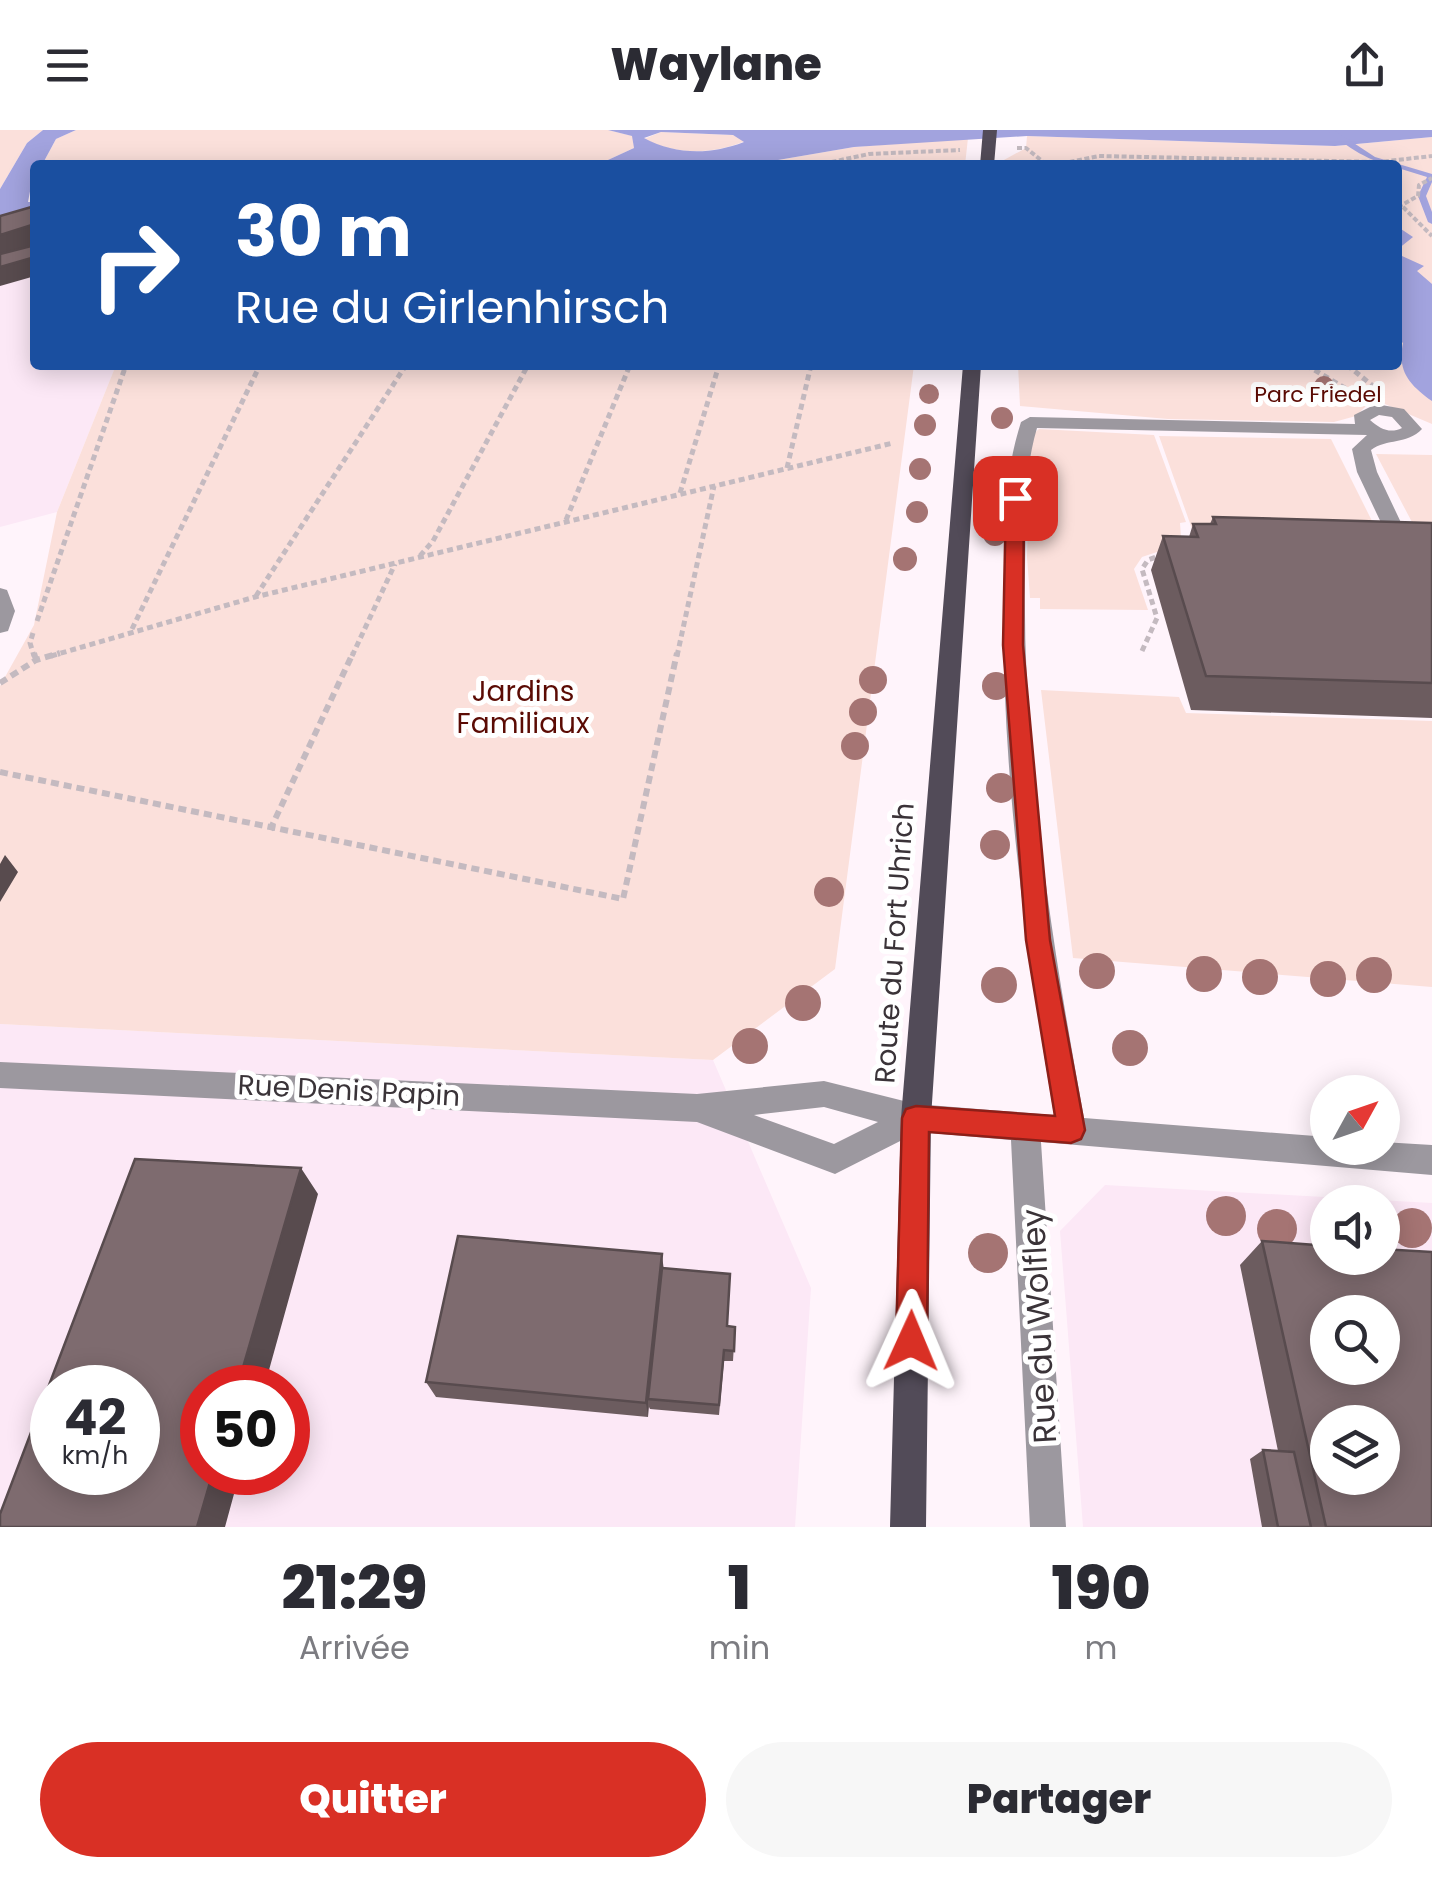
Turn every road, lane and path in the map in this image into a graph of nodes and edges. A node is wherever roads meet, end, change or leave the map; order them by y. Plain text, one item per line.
1 (990, 130) edge
2 (1010, 147) dead end
3 (969, 150) dead end
4 (1432, 156) edge
5 (841, 160) edge
6 (988, 160) edge
7 (1041, 160) edge
8 (1080, 160) edge
9 (1337, 160) edge
10 (1391, 160) edge
11 (1432, 178) edge
12 (1402, 206) edge
13 (1402, 209) edge
14 (1432, 236) edge
15 (124, 370) edge
16 (258, 370) edge
17 (403, 370) edge
18 (525, 370) edge
19 (628, 370) edge
20 (717, 370) edge
21 (810, 370) edge
22 (972, 370) edge
23 (1312, 370) edge
24 (1375, 425) junction
25 (894, 442) dead end
26 (787, 468) junction
27 (714, 486) junction
28 (680, 494) junction
29 (566, 521) junction
30 (1404, 550) edge
31 (1166, 554) edge
32 (419, 557) junction
33 (395, 563) junction
34 (0, 595) edge
35 (255, 597) junction
36 (0, 626) edge
37 (131, 631) junction
38 (1142, 651) dead end
39 (36, 660) junction
40 (0, 683) edge
41 (0, 772) edge
42 (270, 830) junction
43 (0, 1074) edge
44 (698, 1108) junction
45 (916, 1118) junction
46 (1025, 1126) junction
47 (1071, 1130) junction
48 (1432, 1160) edge
49 (908, 1527) edge
50 (1048, 1527) edge

1 - 6 main road
2 - 7 path
3 - 5 path
4 - 10 path
8 - 9 path
11 - 12 path
13 - 14 path
15 - 39 path
16 - 37 path
17 - 35 path
18 - 32 path
19 - 29 path
20 - 28 path
21 - 26 path
22 - 45 main road, Route du Fort Uhrich
23 - 24 path
24 - 30 street
24 - 47 street
25 - 26 path
26 - 27 path
27 - 28 path
27 - 42 path
28 - 29 path
29 - 32 path
31 - 38 path
32 - 33 path
33 - 35 path
33 - 42 path
34 - 36 street
35 - 37 path
37 - 39 path
39 - 40 path
41 - 42 path
43 - 44 street, Rue Denis Papin
44 - 45 street, Rue Denis Papin
44 - 45 street, Rue Denis Papin
45 - 46 street
45 - 49 main road, Route du Fort Uhrich
46 - 47 street
46 - 50 street, Rue du Wolfley
47 - 48 street

